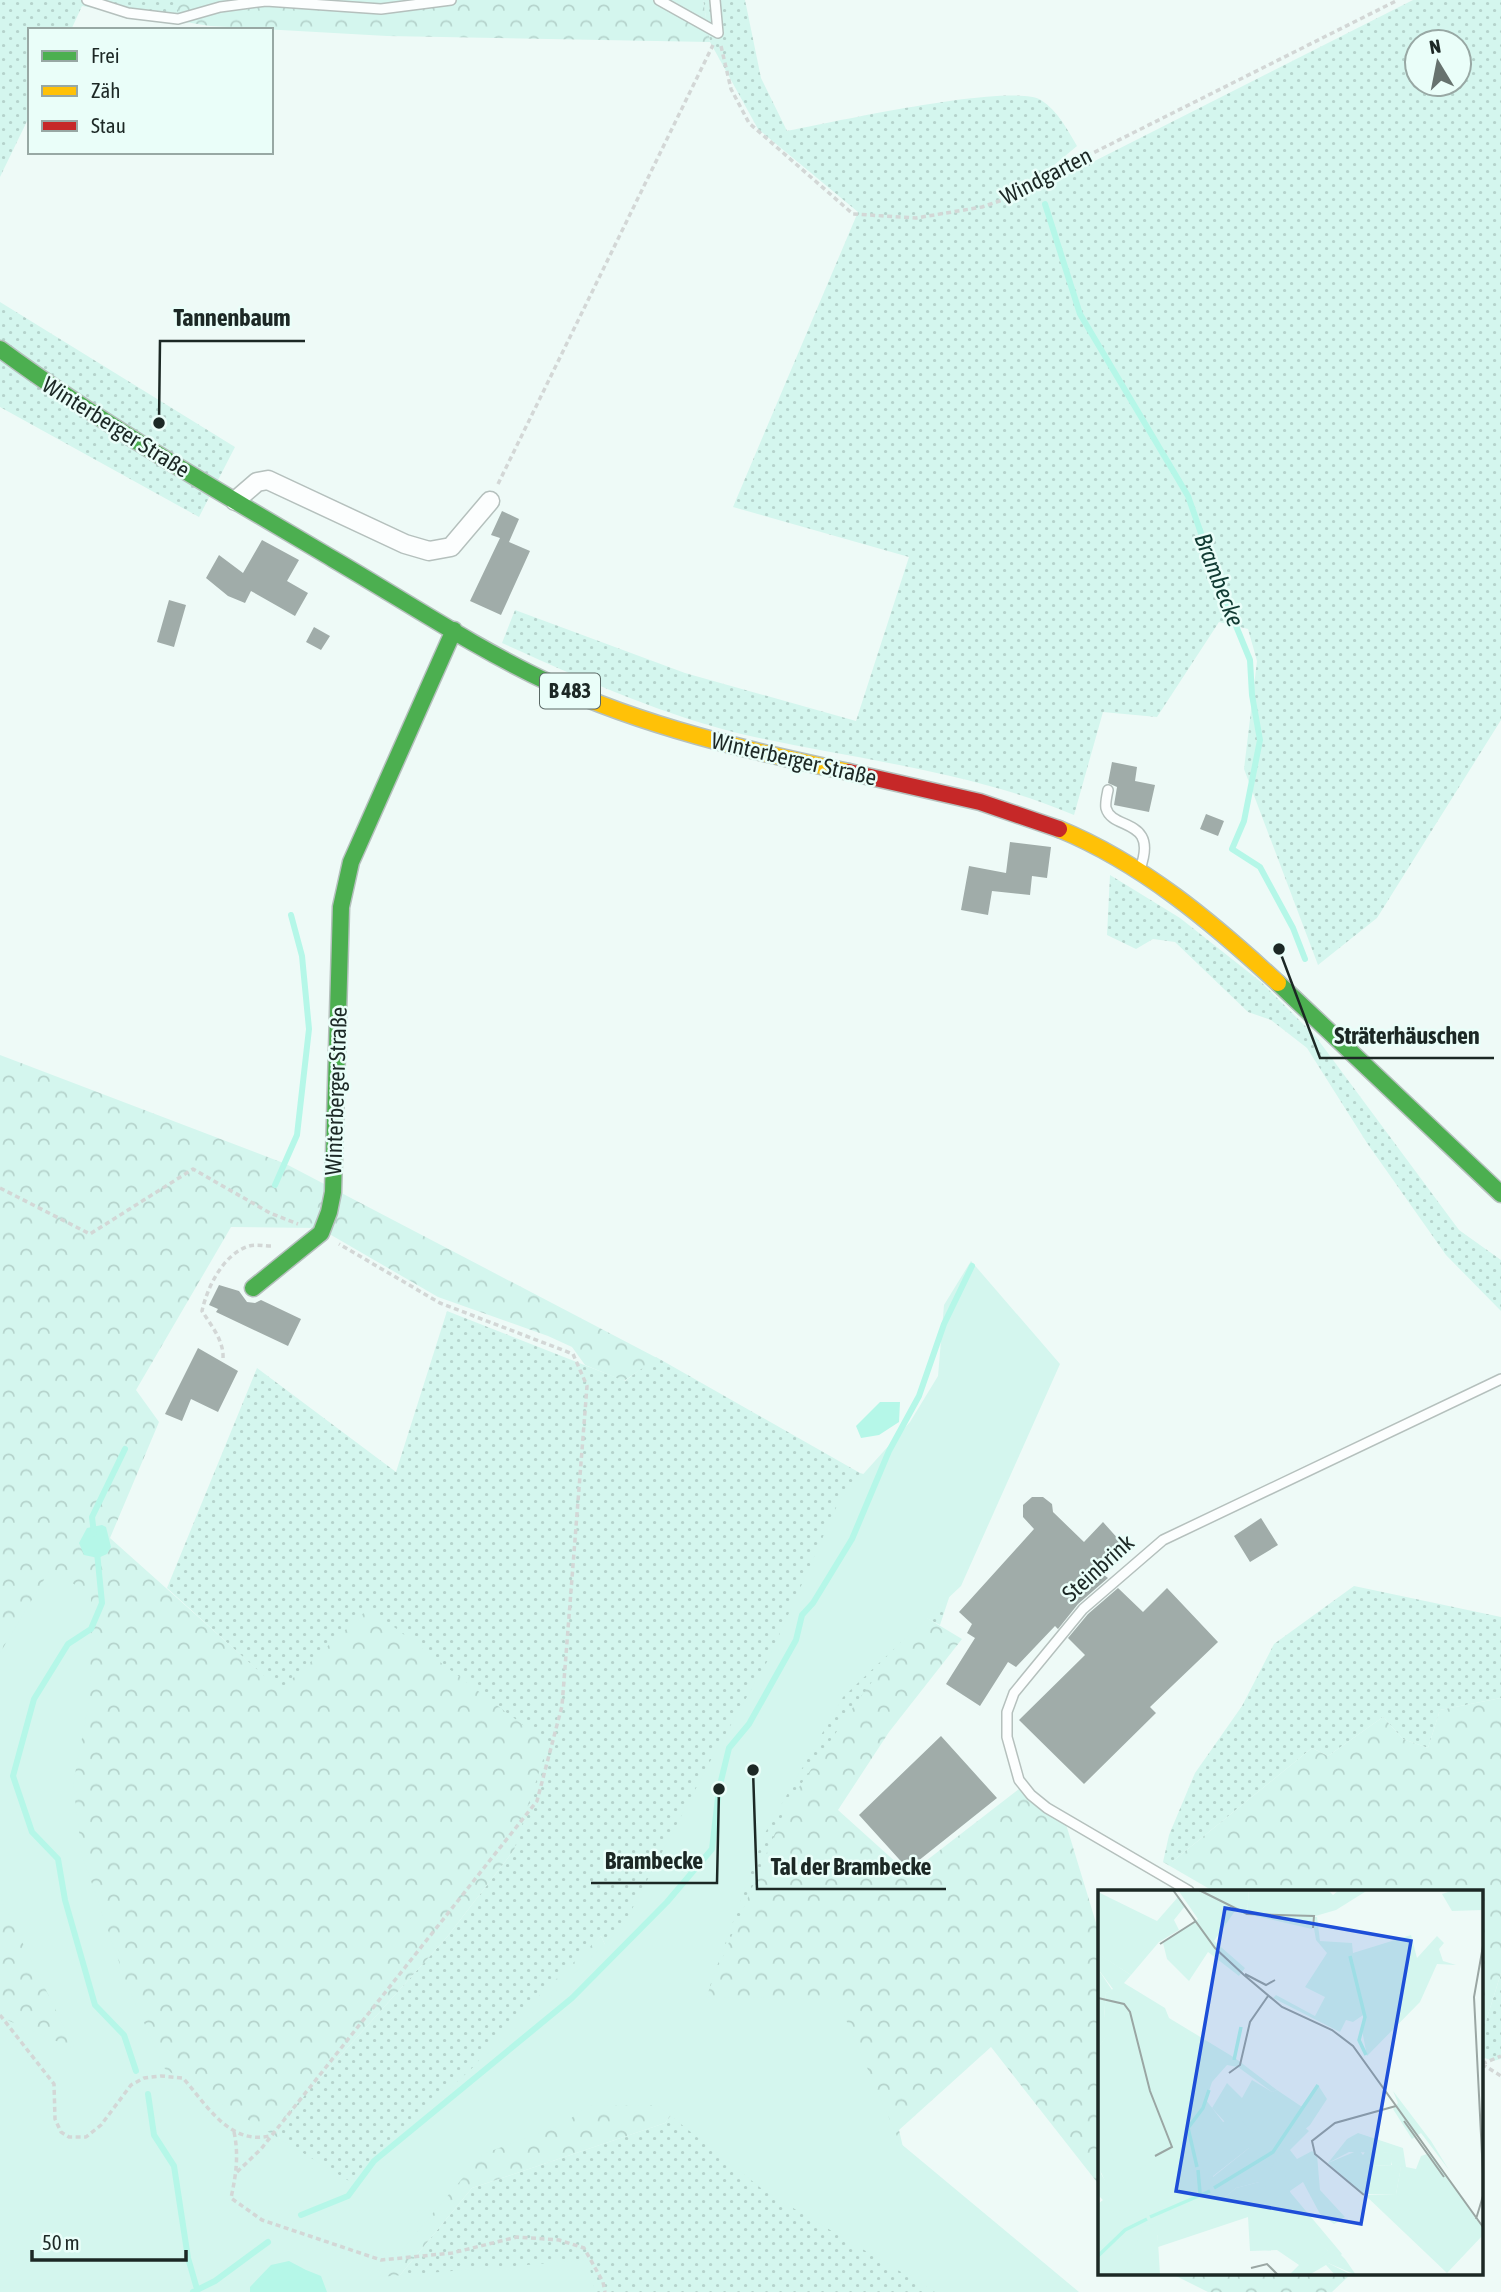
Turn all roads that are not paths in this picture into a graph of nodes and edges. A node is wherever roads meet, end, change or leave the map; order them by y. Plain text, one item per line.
1 (87, 0) edge
2 (451, 0) edge
3 (659, 0) edge
4 (715, 0) edge
5 (0, 349) edge
6 (490, 500) road end
7 (235, 501) junction
8 (454, 630) junction
9 (1108, 790) dead end
10 (1139, 871) junction
11 (1501, 1194) edge
12 (253, 1289) dead end
13 (1501, 1379) edge
14 (1187, 1890) edge

1 - 2 lane
3 - 4 lane
5 - 7 main road, Winterberger Straße / B 483
6 - 7 street
7 - 8 main road, Winterberger Straße / B 483
8 - 10 main road, Winterberger Straße / B 483
8 - 12 main road, Winterberger Straße
9 - 10 lane
10 - 11 main road, Winterberger Straße / B 483
13 - 14 lane, Steinbrink

